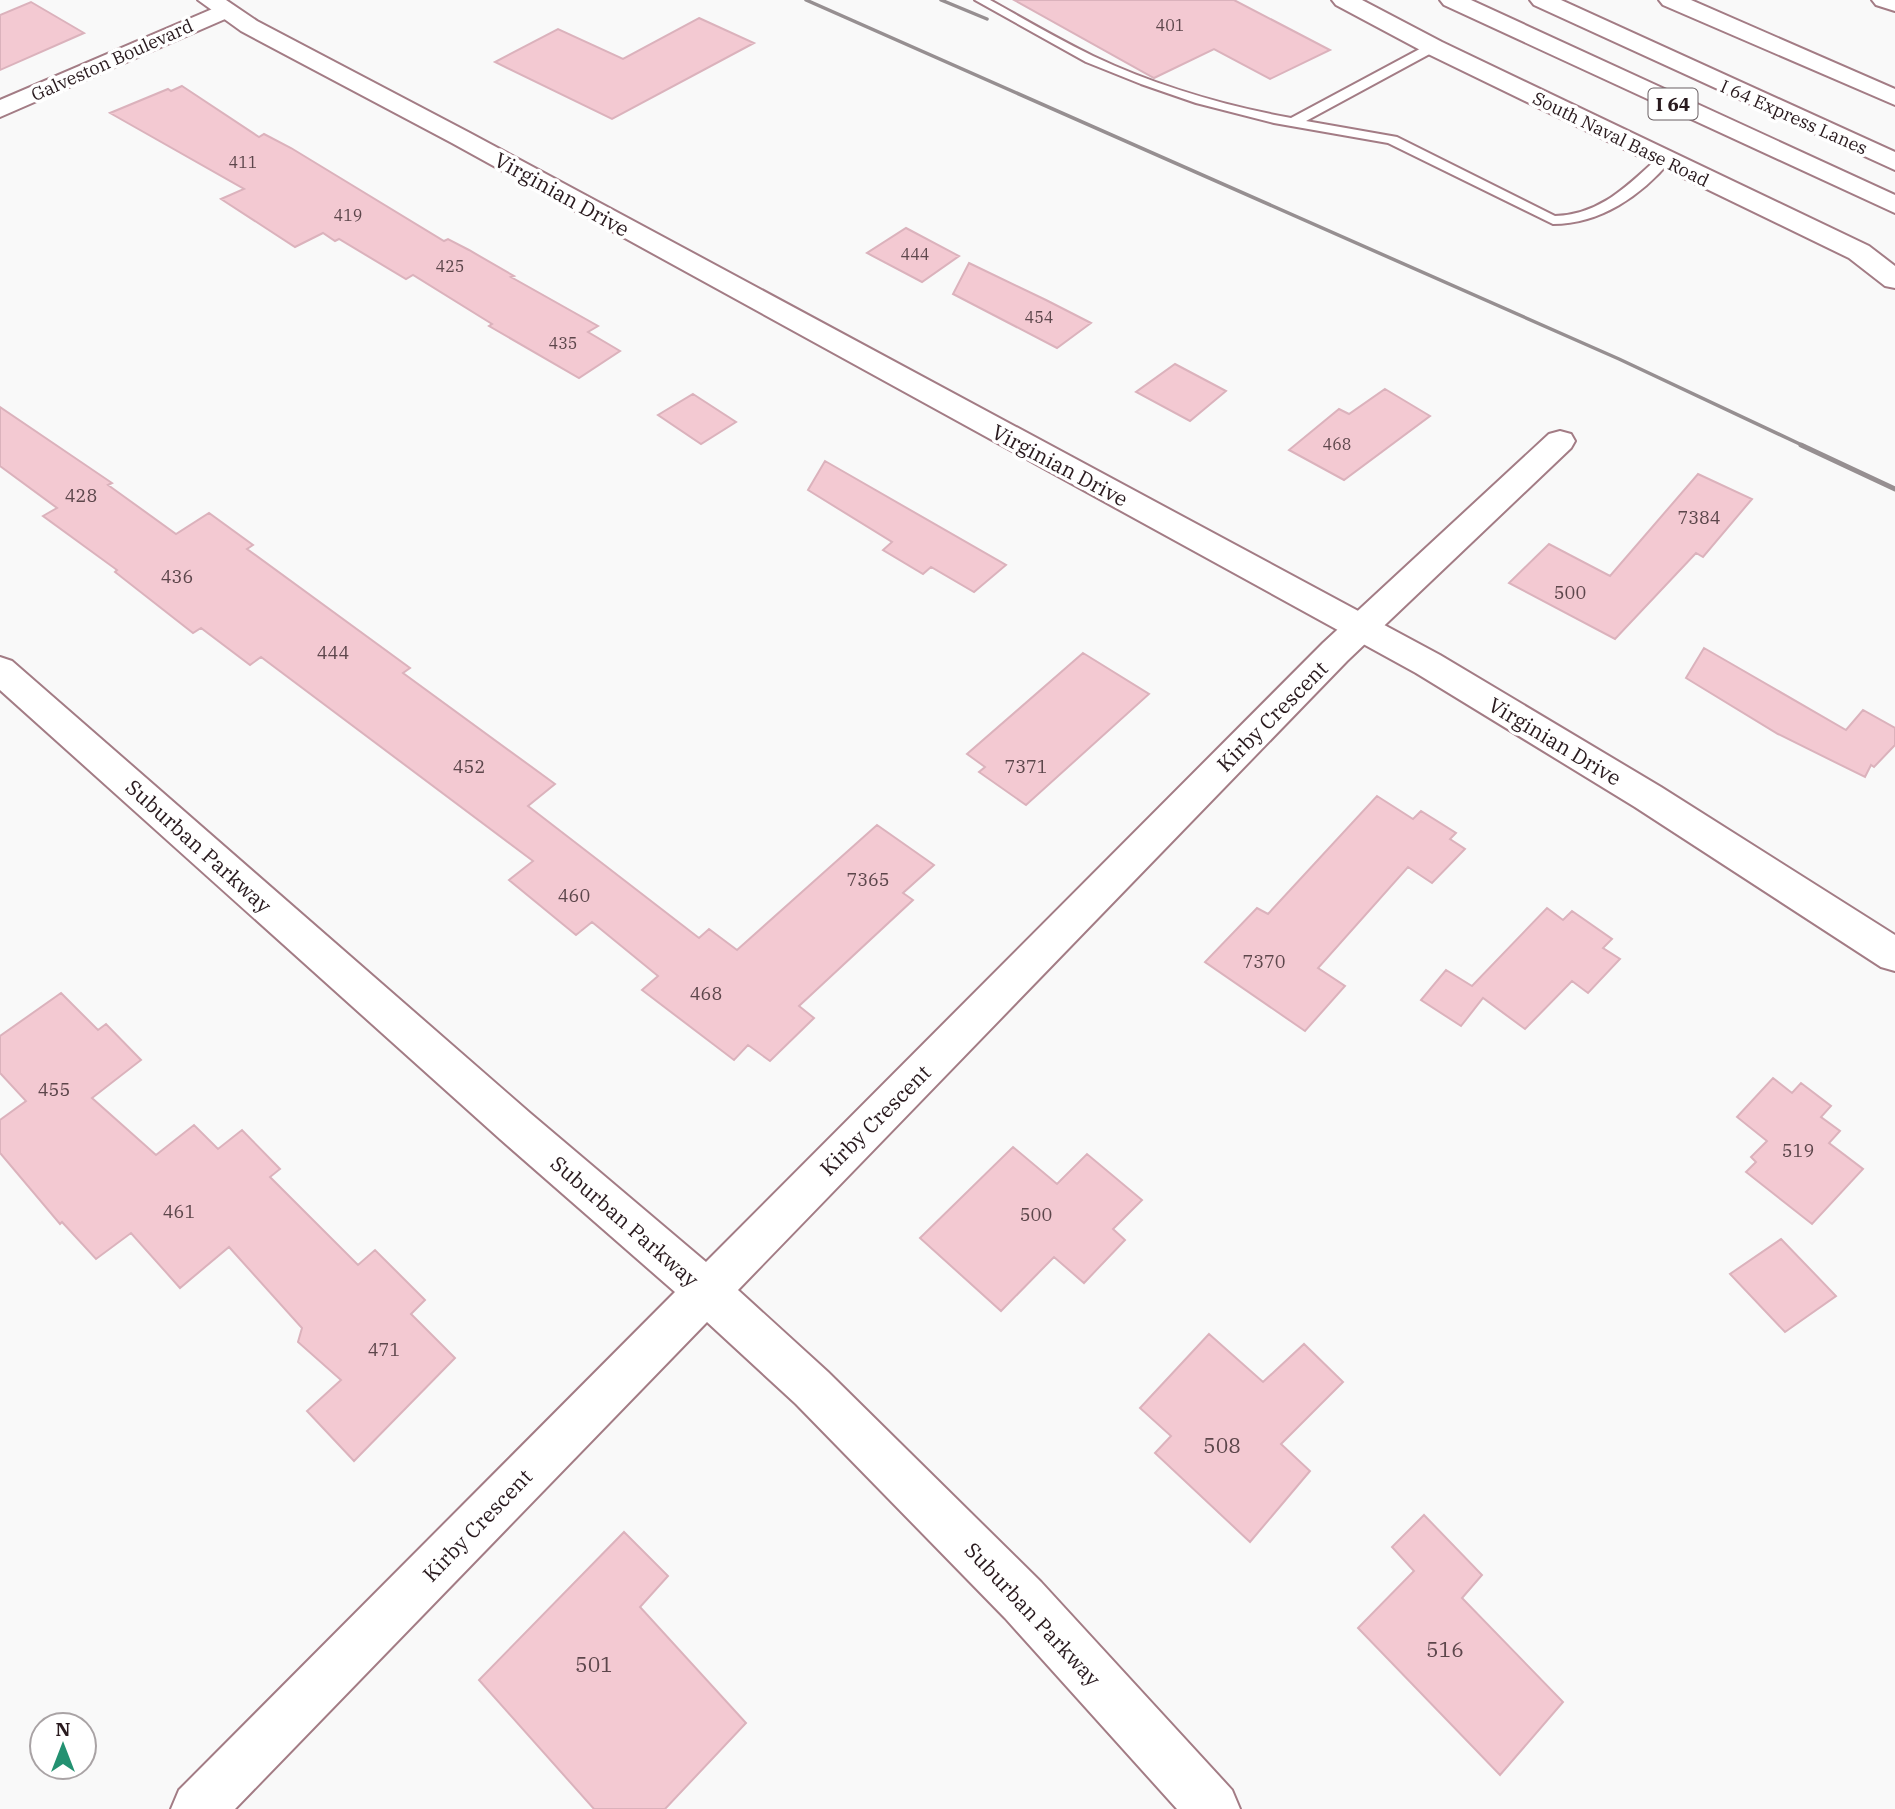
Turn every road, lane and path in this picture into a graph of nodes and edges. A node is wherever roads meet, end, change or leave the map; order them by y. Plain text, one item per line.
1 (981, 0) edge
2 (1344, 0) edge
3 (1452, 0) edge
4 (1542, 0) edge
5 (1671, 0) edge
6 (1884, 0) edge
7 (1895, 4) edge
8 (217, 5) edge
9 (1433, 47) junction
10 (1895, 98) edge
11 (0, 109) edge
12 (1292, 123) junction
13 (1664, 160) junction
14 (1895, 162) edge
15 (1895, 205) edge
16 (1895, 280) edge
17 (1560, 441) dead end
18 (1361, 628) junction
19 (0, 670) edge
20 (1895, 955) edge
21 (706, 1291) junction
22 (198, 1809) edge
23 (1213, 1809) edge

1 - 12 lane
2 - 9 main road, South Naval Base Road
3 - 15 main road, I 64
4 - 14 main road, I 64 Express Lanes
5 - 10 main road
6 - 7 main road
8 - 11 main road, Galveston Boulevard
8 - 18 main road, Virginian Drive
9 - 12 lane
9 - 13 main road, South Naval Base Road
12 - 13 lane
13 - 16 main road, South Naval Base Road
17 - 18 main road, Kirby Crescent
18 - 20 main road, Virginian Drive
18 - 21 main road, Kirby Crescent
19 - 21 main road, Suburban Parkway
21 - 22 main road, Kirby Crescent
21 - 23 main road, Suburban Parkway

